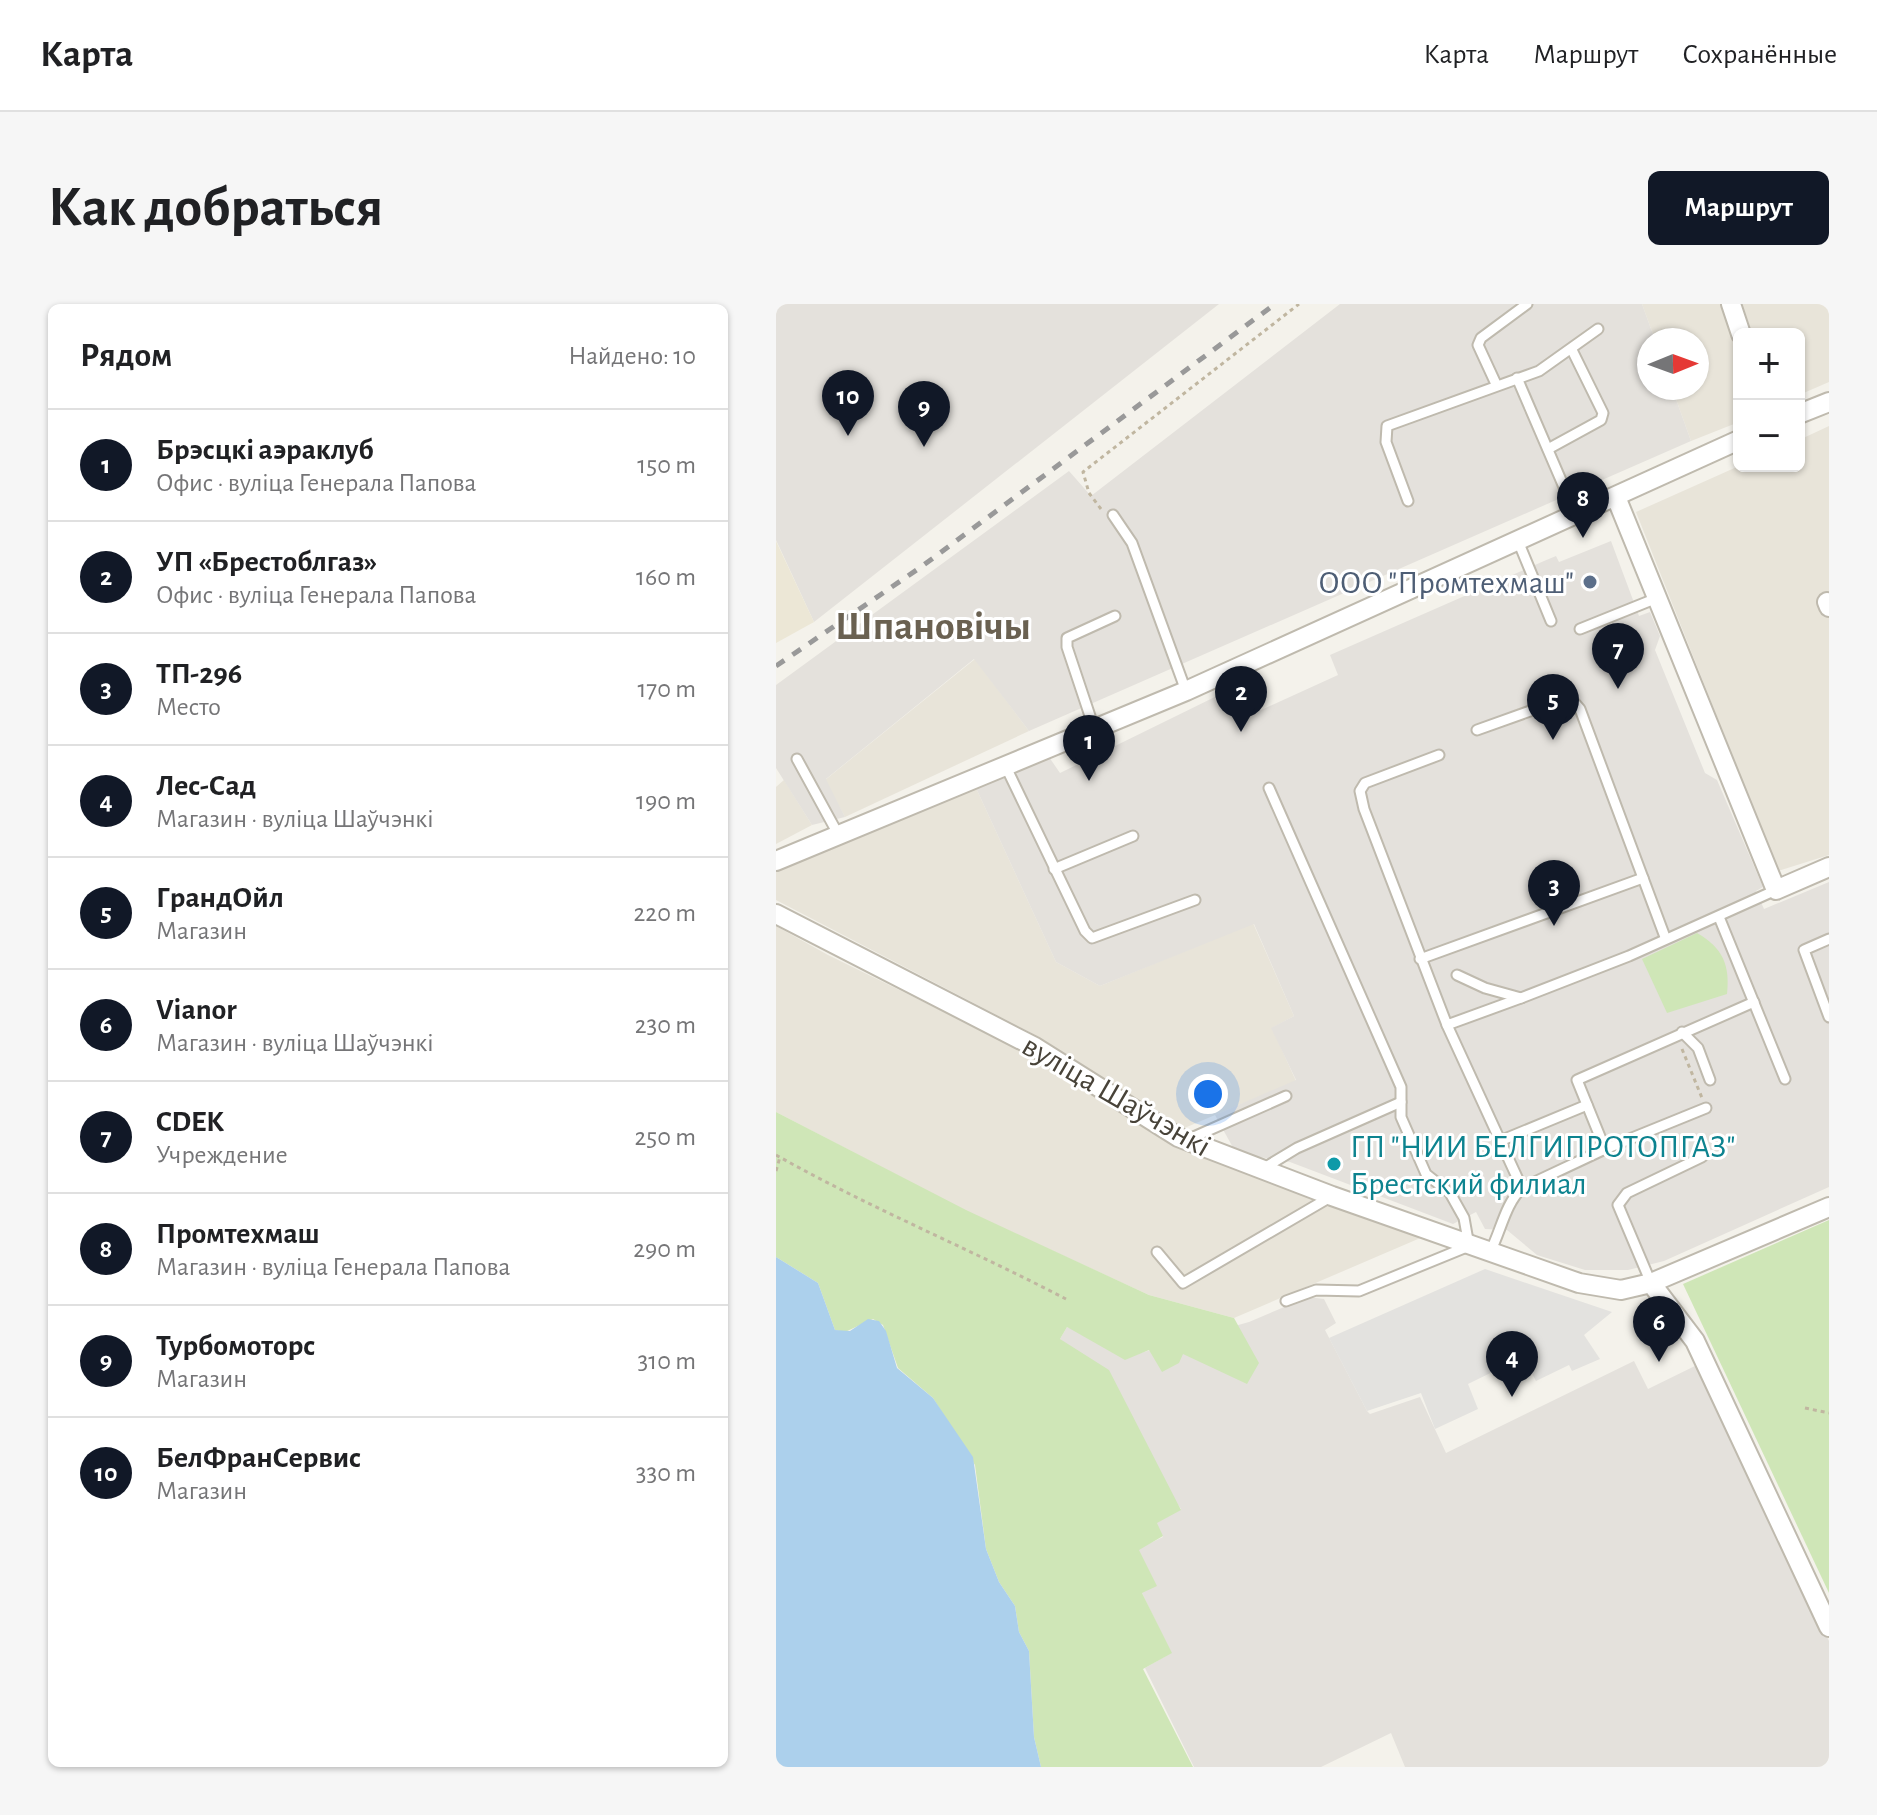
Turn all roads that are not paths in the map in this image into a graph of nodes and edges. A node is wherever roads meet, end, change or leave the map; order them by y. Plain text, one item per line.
1 (1527, 304) edge
2 (1731, 304) edge
3 (1739, 328) edge
4 (1598, 329) dead end
5 (1572, 350) junction
6 (1517, 378) junction
7 (1496, 384) junction
8 (1829, 402) edge
9 (1805, 412) edge
10 (1733, 443) edge
11 (1548, 449) junction
12 (1616, 497) junction
13 (1408, 501) dead end
14 (1576, 515) junction
15 (1111, 516) road end
16 (1518, 541) junction
17 (1657, 598) junction
18 (1115, 616) dead end
19 (1551, 621) dead end
20 (1580, 629) dead end
21 (1186, 691) junction
22 (1094, 728) junction
23 (1477, 730) dead end
24 (1439, 755) dead end
25 (797, 759) dead end
26 (1005, 765) junction
27 (1269, 788) dead end
28 (838, 834) junction
29 (1133, 836) dead end
30 (776, 861) edge
31 (1829, 867) edge
32 (1054, 869) junction
33 (1643, 878) junction
34 (1776, 890) junction
35 (1195, 900) dead end
36 (776, 914) edge
37 (1719, 917) junction
38 (1665, 937) junction
39 (1829, 939) edge
40 (1420, 959) junction
41 (1457, 975) dead end
42 (1521, 998) junction
43 (1754, 1002) junction
44 (1829, 1017) edge
45 (1447, 1025) junction
46 (1679, 1034) junction
47 (1785, 1079) dead end
48 (1710, 1080) dead end
49 (1286, 1096) dead end
50 (1401, 1102) junction
51 (1587, 1105) junction
52 (1706, 1108) road end
53 (1186, 1141) junction
54 (1500, 1141) junction
55 (1605, 1149) junction
56 (1702, 1157) dead end
57 (1261, 1170) junction
58 (1522, 1188) junction
59 (1332, 1196) junction
60 (1829, 1207) edge
61 (1469, 1246) junction
62 (1157, 1252) dead end
63 (1490, 1252) junction
64 (1651, 1283) junction
65 (1286, 1301) dead end
66 (1829, 1627) edge

1 - 7 lane
2 - 3 street
4 - 5 lane
5 - 6 lane
5 - 11 lane
6 - 7 lane
6 - 11 lane
7 - 13 lane
8 - 9 street
10 - 12 street
11 - 14 lane
12 - 14 street
12 - 17 street
14 - 16 street
15 - 21 lane
16 - 19 lane
16 - 21 street
17 - 20 lane
17 - 34 street
18 - 22 lane
21 - 22 street
22 - 26 street
23 - 33 lane
24 - 40 lane
25 - 28 lane
26 - 28 street
26 - 32 lane
27 - 50 lane
28 - 30 street
29 - 32 lane
31 - 34 street
32 - 35 lane
33 - 38 lane
33 - 40 lane
34 - 37 lane
36 - 53 street, вуліца Шаўчэнкі
37 - 38 lane
37 - 43 lane
38 - 42 lane
39 - 44 lane
40 - 45 lane
41 - 42 lane
42 - 45 lane
43 - 46 lane
43 - 47 lane
45 - 54 lane
46 - 48 lane
46 - 51 lane
49 - 53 lane
50 - 57 lane
50 - 61 lane
51 - 54 lane
51 - 55 lane
52 - 55 lane
53 - 57 street, вуліца Шаўчэнкі
54 - 58 lane
55 - 58 lane
56 - 64 lane
57 - 59 street, вуліца Шаўчэнкі
58 - 63 lane
59 - 61 street, вуліца Шаўчэнкі
59 - 62 lane
60 - 64 street, вуліца Шаўчэнкі
61 - 63 street, вуліца Шаўчэнкі
61 - 65 lane
63 - 64 street, вуліца Шаўчэнкі
64 - 66 street

